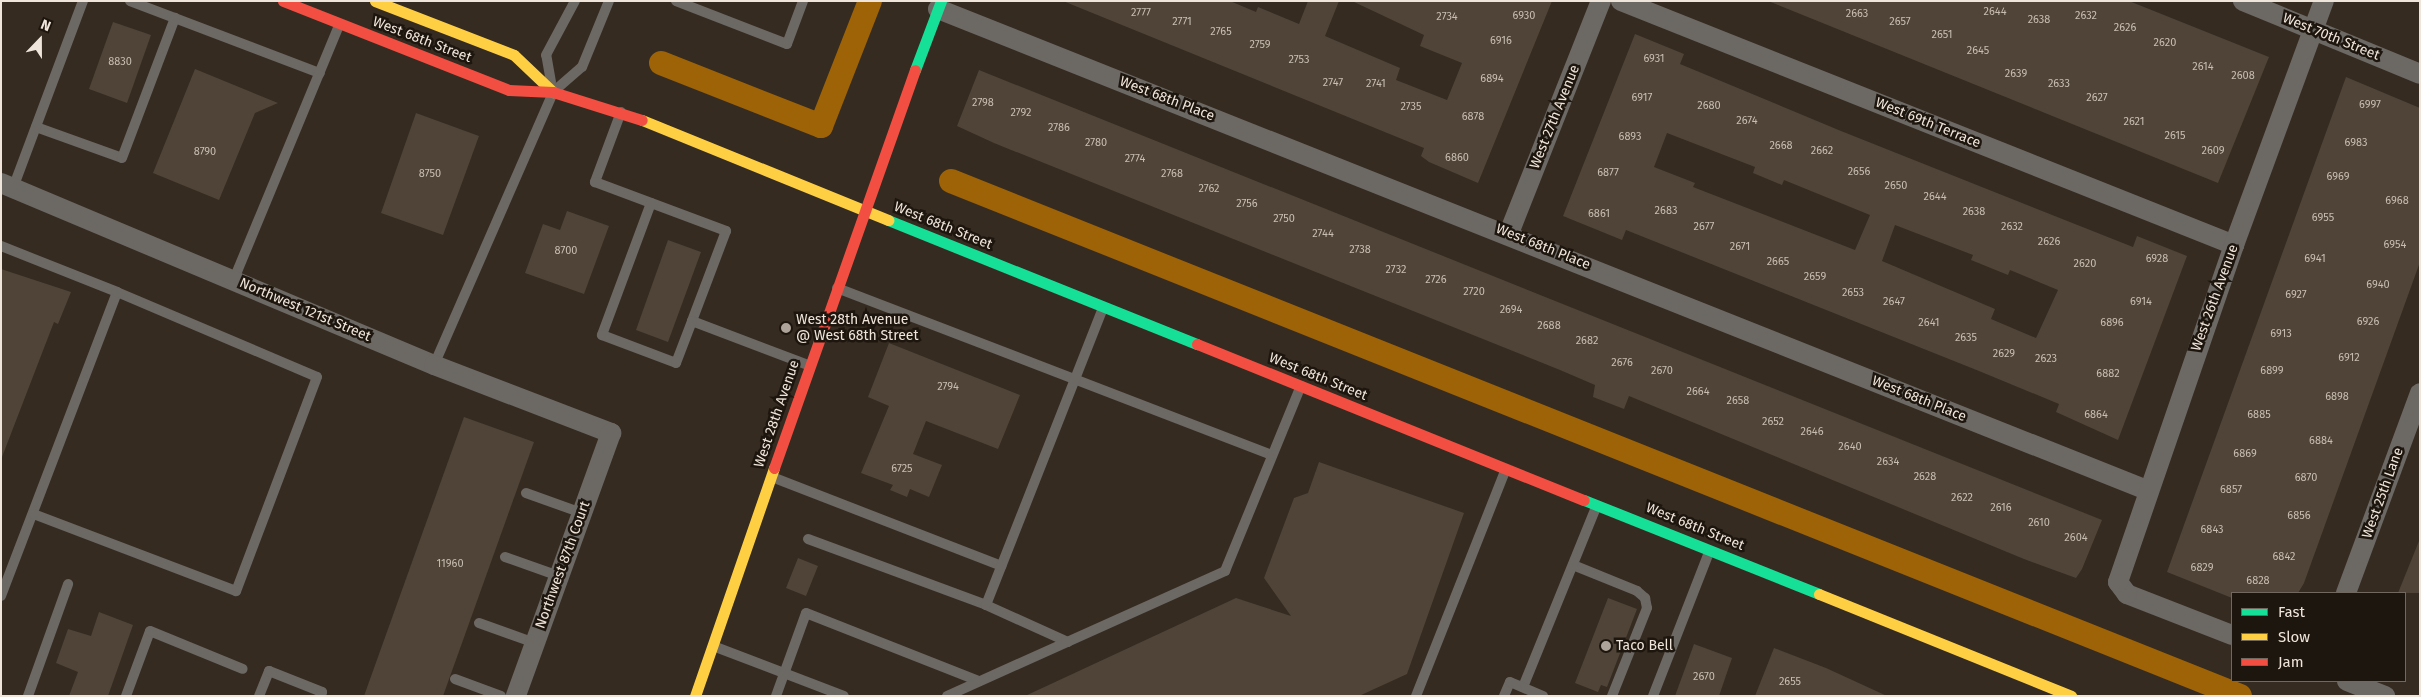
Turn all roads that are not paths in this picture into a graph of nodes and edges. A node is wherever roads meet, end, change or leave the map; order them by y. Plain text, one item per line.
1 (83, 1) edge
2 (130, 1) edge
3 (283, 1) edge
4 (375, 1) edge
5 (575, 1) edge
6 (609, 1) edge
7 (676, 1) edge
8 (803, 1) edge
9 (1601, 1) edge
10 (1622, 1) edge
11 (2243, 1) edge
12 (2324, 1) edge
13 (940, 5) edge
14 (175, 18) junction
15 (339, 24) junction
16 (2313, 30) junction
17 (320, 72) junction
18 (2420, 74) edge
19 (553, 92) junction
20 (621, 112) junction
21 (36, 127) junction
22 (7, 185) edge
23 (651, 203) junction
24 (863, 209) junction
25 (1509, 233) junction
26 (2234, 245) junction
27 (1, 246) edge
28 (234, 279) junction
29 (836, 288) junction
30 (116, 292) junction
31 (1104, 307) junction
32 (692, 321) junction
33 (434, 365) junction
34 (809, 366) junction
35 (1075, 380) junction
36 (1301, 386) junction
37 (2420, 393) edge
38 (611, 434) joint
39 (1272, 455) junction
40 (1507, 467) junction
41 (771, 476) junction
42 (2147, 490) junction
43 (526, 493) dead end
44 (1597, 504) junction
45 (582, 513) junction
46 (33, 514) junction
47 (808, 540) dead end
48 (1710, 548) junction
49 (505, 557) dead end
50 (1573, 564) junction
51 (1001, 566) junction
52 (559, 576) junction
53 (68, 584) dead end
54 (2346, 592) edge
55 (1, 596) edge
56 (986, 605) junction
57 (479, 622) dead end
58 (2231, 635) edge
59 (1068, 642) junction
60 (535, 643) junction
61 (713, 646) junction
62 (243, 669) dead end
63 (784, 673) junction
64 (455, 679) dead end
65 (980, 682) junction
66 (2350, 682) edge
67 (1523, 687) junction
68 (129, 695) edge
69 (28, 696) edge
70 (259, 696) edge
71 (321, 696) edge
72 (501, 696) edge
73 (516, 696) edge
74 (695, 696) edge
75 (776, 696) edge
76 (845, 696) edge
77 (947, 696) edge
78 (1416, 696) edge
79 (1504, 696) edge
80 (1543, 696) edge
81 (1612, 696) edge
82 (1654, 696) edge
83 (2071, 696) edge
84 (2385, 696) edge

1 - 21 lane
2 - 14 lane
3 - 15 main road, West 68th Street
4 - 19 main road, West 68th Street
5 - 19 lane
6 - 19 lane
7 - 8 lane
9 - 25 street, West 27th Avenue
10 - 26 street, West 69th Terrace
11 - 16 street, West 70th Street
12 - 16 street, West 26th Avenue
13 - 24 main road, West 28th Avenue
13 - 25 street, West 68th Place
14 - 17 lane
14 - 21 lane
15 - 17 lane
15 - 19 main road, West 68th Street
16 - 18 street, West 70th Street
16 - 26 street, West 26th Avenue
17 - 28 lane
19 - 20 main road, West 68th Street
19 - 33 lane
20 - 23 lane
20 - 24 main road, West 68th Street
21 - 22 lane
22 - 28 street, Northwest 121st Street
23 - 32 lane
23 - 32 lane
24 - 29 main road, West 28th Avenue
24 - 31 main road, West 68th Street
25 - 42 street, West 68th Place
26 - 42 street, West 26th Avenue
27 - 30 lane
28 - 33 street, Northwest 121st Street
29 - 34 main road, West 28th Avenue
29 - 35 lane
30 - 46 lane
30 - 46 lane
31 - 35 lane
31 - 36 main road, West 68th Street
32 - 34 lane
33 - 38 street, Northwest 121st Street
34 - 41 main road, West 28th Avenue
35 - 39 lane
35 - 51 lane
36 - 39 lane
36 - 40 main road, West 68th Street
37 - 54 street, West 25th Lane
38 - 45 street, Northwest 87th Court
39 - 59 lane
40 - 44 main road, West 68th Street
40 - 78 lane
41 - 51 lane
41 - 61 main road, West 28th Avenue
42 - 58 street, West 26th Avenue
43 - 45 lane
44 - 48 main road, West 68th Street
44 - 50 lane
45 - 52 street, Northwest 87th Court
46 - 55 lane
47 - 56 lane
48 - 82 lane
48 - 83 main road, West 68th Street
49 - 52 lane
50 - 67 lane
50 - 81 lane
51 - 56 lane
52 - 60 street, Northwest 87th Court
53 - 69 lane
56 - 59 lane
57 - 60 lane
59 - 65 lane
60 - 73 street, Northwest 87th Court
61 - 63 lane
61 - 74 main road, West 28th Avenue
62 - 68 lane
63 - 65 lane
63 - 75 lane
63 - 76 lane
64 - 72 lane
65 - 77 lane
66 - 84 street
67 - 79 lane
67 - 80 lane
70 - 71 lane

